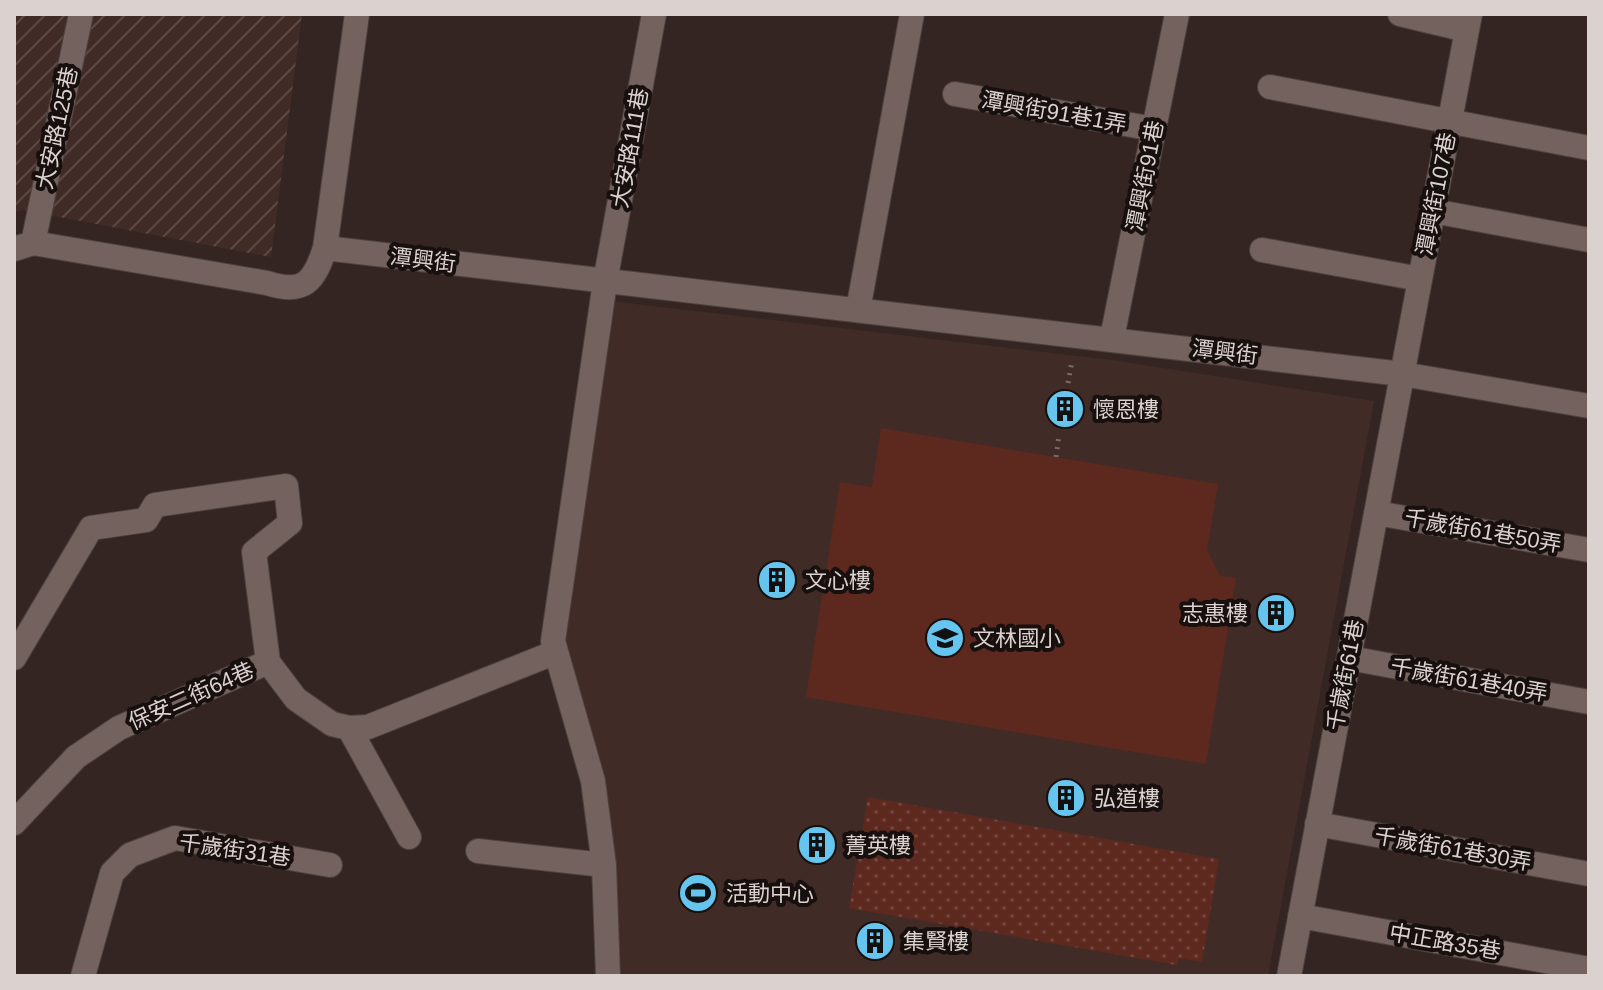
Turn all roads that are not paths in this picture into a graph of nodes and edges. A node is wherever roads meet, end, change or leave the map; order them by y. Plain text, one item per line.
1 (81, 14) edge
2 (357, 14) edge
3 (654, 14) edge
4 (912, 14) edge
5 (1177, 14) edge
6 (1400, 14) edge
7 (1468, 22) edge
8 (1270, 87) dead end
9 (955, 94) dead end
10 (1449, 123) junction
11 (1154, 129) junction
12 (1589, 148) edge
13 (1433, 211) junction
14 (1589, 240) edge
15 (24, 246) edge
16 (325, 248) junction
17 (1262, 250) dead end
18 (1420, 279) junction
19 (605, 282) junction
20 (858, 310) junction
21 (1112, 338) junction
22 (1402, 374) junction
23 (1589, 406) edge
24 (1376, 513) junction
25 (1589, 550) edge
26 (556, 652) junction
27 (14, 658) edge
28 (1349, 658) junction
29 (268, 662) junction
30 (1589, 702) edge
31 (349, 728) junction
32 (14, 823) edge
33 (1317, 824) junction
34 (409, 837) dead end
35 (478, 851) dead end
36 (330, 865) dead end
37 (604, 865) junction
38 (1589, 874) edge
39 (1300, 916) junction
40 (1589, 969) edge
41 (83, 976) edge
42 (608, 976) edge
43 (1289, 976) edge

1 - 15 street, 大安路125巷
2 - 16 street
3 - 19 street, 大安路111巷
4 - 20 street
5 - 11 street, 潭興街91巷
6 - 7 street
7 - 10 street, 潭興街107巷
8 - 10 street
9 - 11 street, 潭興街91巷1弄
10 - 12 street
10 - 13 street, 潭興街107巷
11 - 21 street, 潭興街91巷
13 - 14 street
13 - 18 street, 潭興街107巷
15 - 16 street
16 - 19 street, 潭興街
17 - 18 street
18 - 22 street, 潭興街107巷
19 - 20 street, 潭興街
19 - 26 street, 大安路111巷
20 - 21 street, 潭興街
21 - 22 street, 潭興街
22 - 23 street, 潭興街
22 - 24 street, 千歲街61巷
24 - 25 street, 千歲街61巷50弄
24 - 28 street, 千歲街61巷
26 - 31 street
26 - 37 street, 大安路111巷
27 - 29 street
28 - 30 street, 千歲街61巷40弄
28 - 33 street, 千歲街61巷
29 - 31 street, 保安二街64巷
29 - 32 street, 保安二街64巷
31 - 34 street
33 - 38 street, 千歲街61巷30弄
33 - 39 street, 千歲街61巷
35 - 37 street
36 - 41 street, 千歲街31巷
37 - 42 street, 大安路111巷
39 - 40 street, 中正路35巷
39 - 43 street, 千歲街61巷

